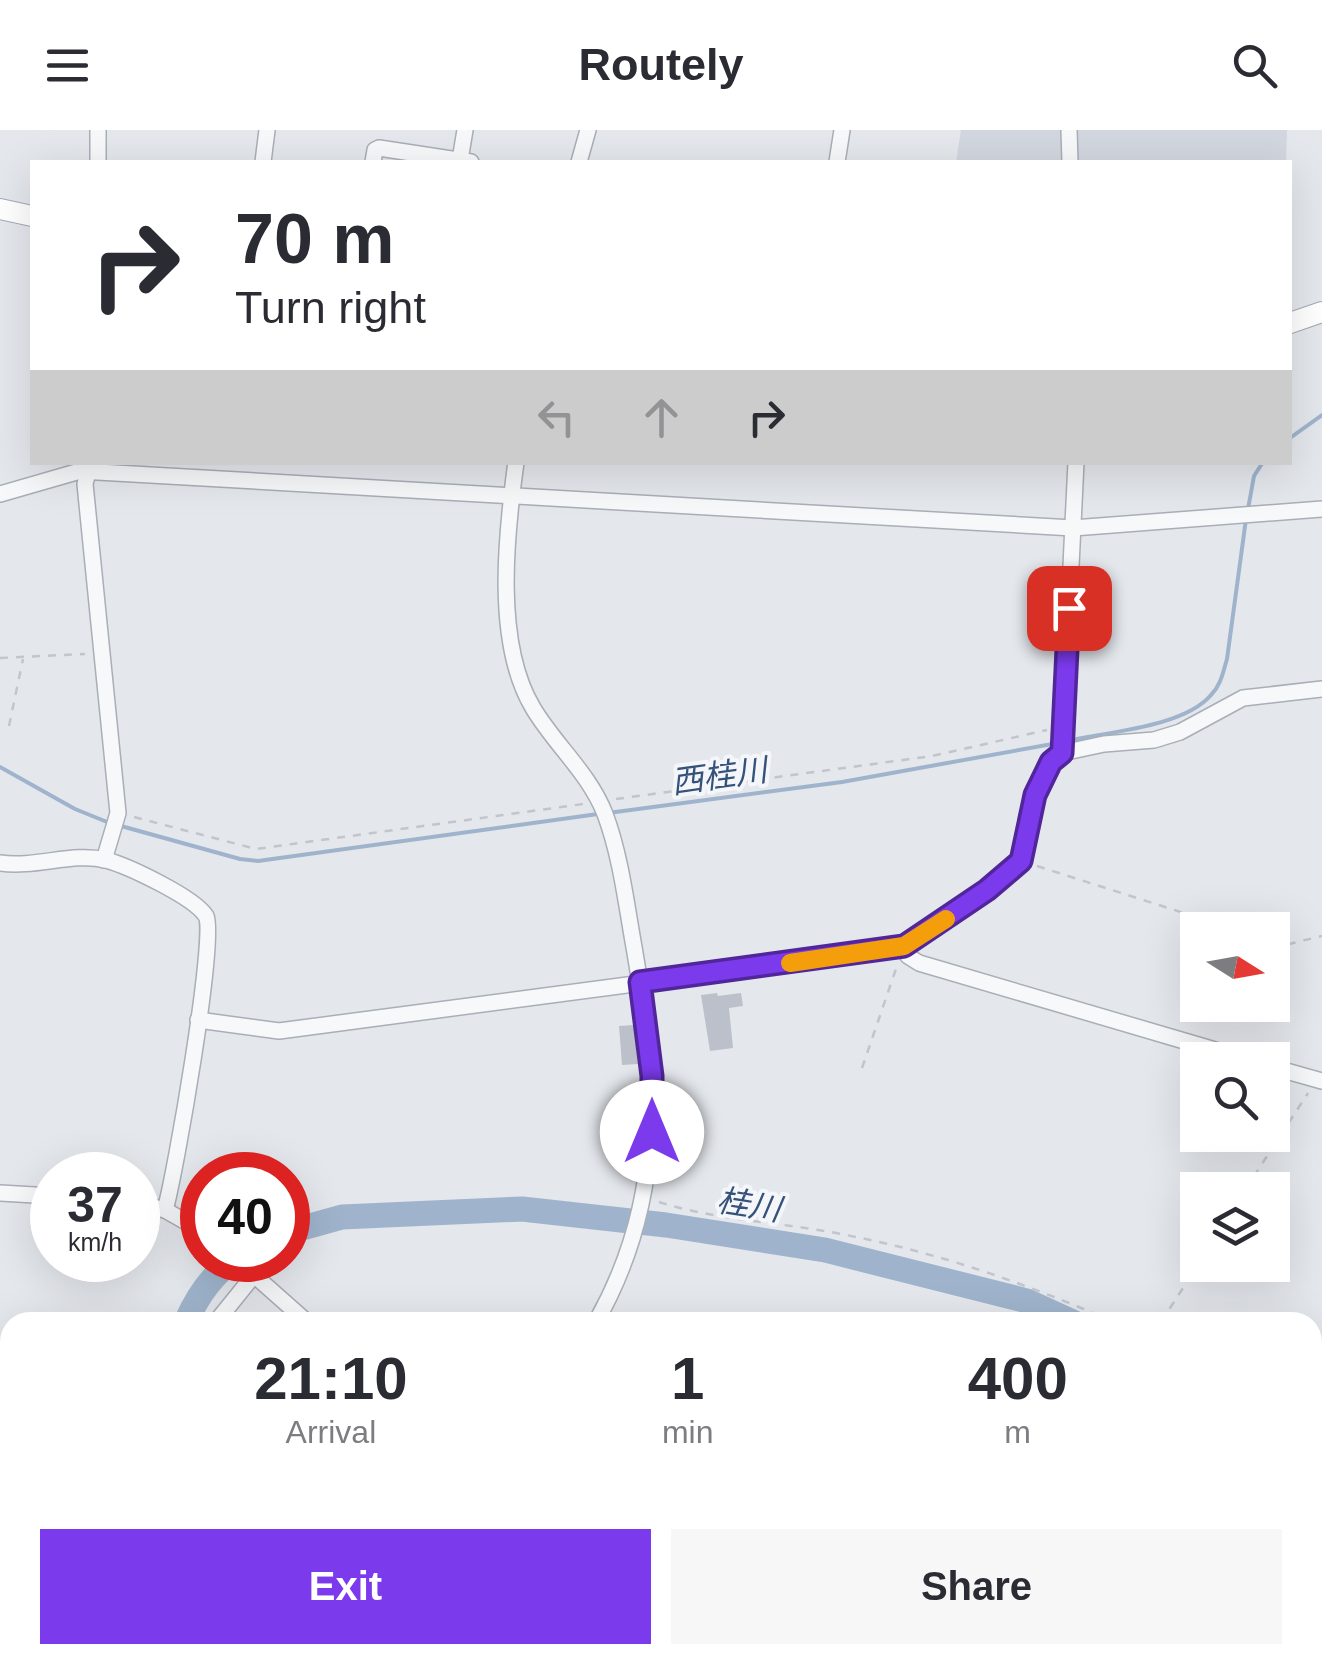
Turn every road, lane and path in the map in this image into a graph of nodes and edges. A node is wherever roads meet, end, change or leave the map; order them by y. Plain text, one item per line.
1 (98, 130) edge
2 (267, 130) edge
3 (465, 130) edge
4 (588, 130) edge
5 (842, 130) edge
6 (1069, 130) edge
7 (98, 160) edge
8 (263, 160) edge
9 (373, 160) edge
10 (459, 160) edge
11 (466, 160) edge
12 (580, 160) edge
13 (837, 160) edge
14 (1070, 160) edge
15 (0, 209) edge
16 (30, 216) edge
17 (1322, 312) edge
18 (1292, 322) edge
19 (269, 465) edge
20 (516, 465) edge
21 (1076, 465) edge
22 (88, 472) junction
23 (268, 483) junction
24 (0, 494) edge
25 (511, 496) junction
26 (1322, 509) edge
27 (1073, 528) junction
28 (102, 653) junction
29 (24, 656) junction
30 (0, 658) edge
31 (1322, 688) edge
32 (9, 726) dead end
33 (1063, 740) junction
34 (603, 810) junction
35 (116, 821) junction
36 (104, 860) junction
37 (1021, 861) junction
38 (0, 863) edge
39 (1181, 912) edge
40 (1322, 936) edge
41 (1290, 944) edge
42 (904, 946) junction
43 (640, 982) junction
44 (198, 1020) junction
45 (1188, 1042) edge
46 (862, 1068) dead end
47 (1290, 1072) edge
48 (1321, 1081) edge
49 (1258, 1172) edge
50 (0, 1193) edge
51 (30, 1195) edge
52 (643, 1202) junction
53 (160, 1209) edge
54 (165, 1210) junction
55 (180, 1219) edge
56 (239, 1282) edge
57 (262, 1282) edge
58 (1187, 1282) edge
59 (222, 1312) edge
60 (296, 1312) edge
61 (600, 1312) edge
62 (1091, 1312) edge
63 (1167, 1312) edge

1 - 7 street
2 - 8 street
3 - 11 street
4 - 12 street
5 - 13 street
6 - 14 street
9 - 10 street
15 - 16 main road
17 - 18 main road
19 - 23 street
20 - 25 street
21 - 27 street
22 - 23 street
22 - 24 street
22 - 28 street
23 - 25 street
25 - 27 street
25 - 34 street
26 - 27 street
27 - 33 street
28 - 29 path
28 - 35 street
29 - 30 path
29 - 32 path
31 - 33 street
33 - 34 path
33 - 37 street
34 - 35 path
34 - 43 street
35 - 36 street
36 - 38 street
36 - 44 street
37 - 39 path
37 - 42 street
40 - 41 path
42 - 43 street
42 - 45 street
42 - 46 path
43 - 44 street
43 - 52 street
44 - 54 street
47 - 48 street
48 - 49 path
50 - 51 street
52 - 61 street
52 - 62 path
53 - 54 street
54 - 55 street
56 - 59 street
57 - 60 street
58 - 63 path

